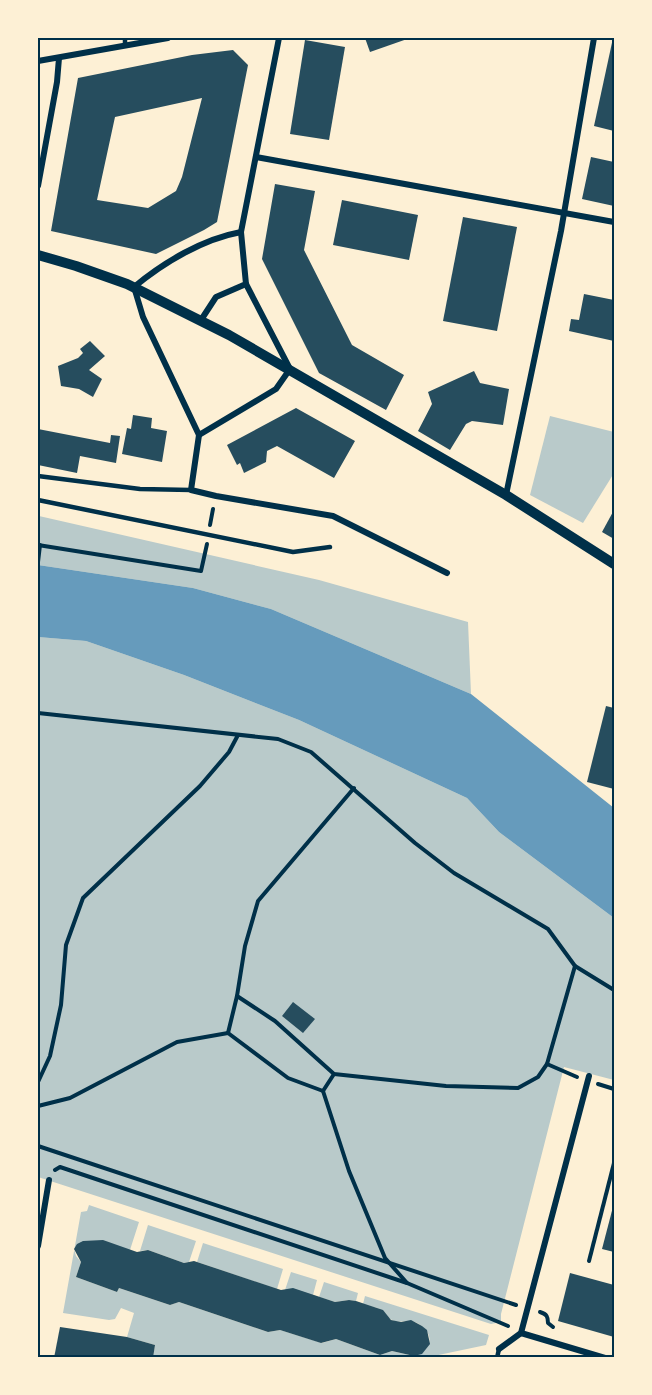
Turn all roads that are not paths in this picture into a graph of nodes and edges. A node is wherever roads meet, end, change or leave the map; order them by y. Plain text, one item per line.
1 (168, 38) edge
2 (279, 38) edge
3 (594, 38) edge
4 (125, 41) edge
5 (60, 58) junction
6 (38, 61) edge
7 (256, 157) junction
8 (38, 186) edge
9 (565, 213) junction
10 (615, 222) edge
11 (241, 232) junction
12 (38, 255) edge
13 (246, 284) junction
14 (134, 287) junction
15 (201, 320) junction
16 (290, 369) junction
17 (200, 435) junction
18 (38, 476) edge
19 (191, 490) junction
20 (506, 495) junction
21 (38, 501) edge
22 (330, 547) dead end
23 (615, 564) edge
24 (447, 573) dead end
25 (588, 1079) road end
26 (49, 1180) road end
27 (38, 1246) edge
28 (521, 1333) junction
29 (499, 1349) joint
30 (497, 1358) edge
31 (605, 1358) edge

1 - 4 street
2 - 7 street
3 - 9 street
4 - 5 street
5 - 6 street
5 - 8 street
7 - 9 street
7 - 11 street
9 - 10 street
9 - 20 street
11 - 13 street
11 - 14 street
12 - 14 street
13 - 15 street
13 - 16 street
14 - 15 street
14 - 17 street
15 - 16 street
16 - 17 street
16 - 20 street
17 - 19 street
18 - 19 lane
19 - 24 street
20 - 23 street
21 - 22 lane
25 - 28 street
26 - 27 street
28 - 29 street
28 - 31 street
29 - 30 lane

